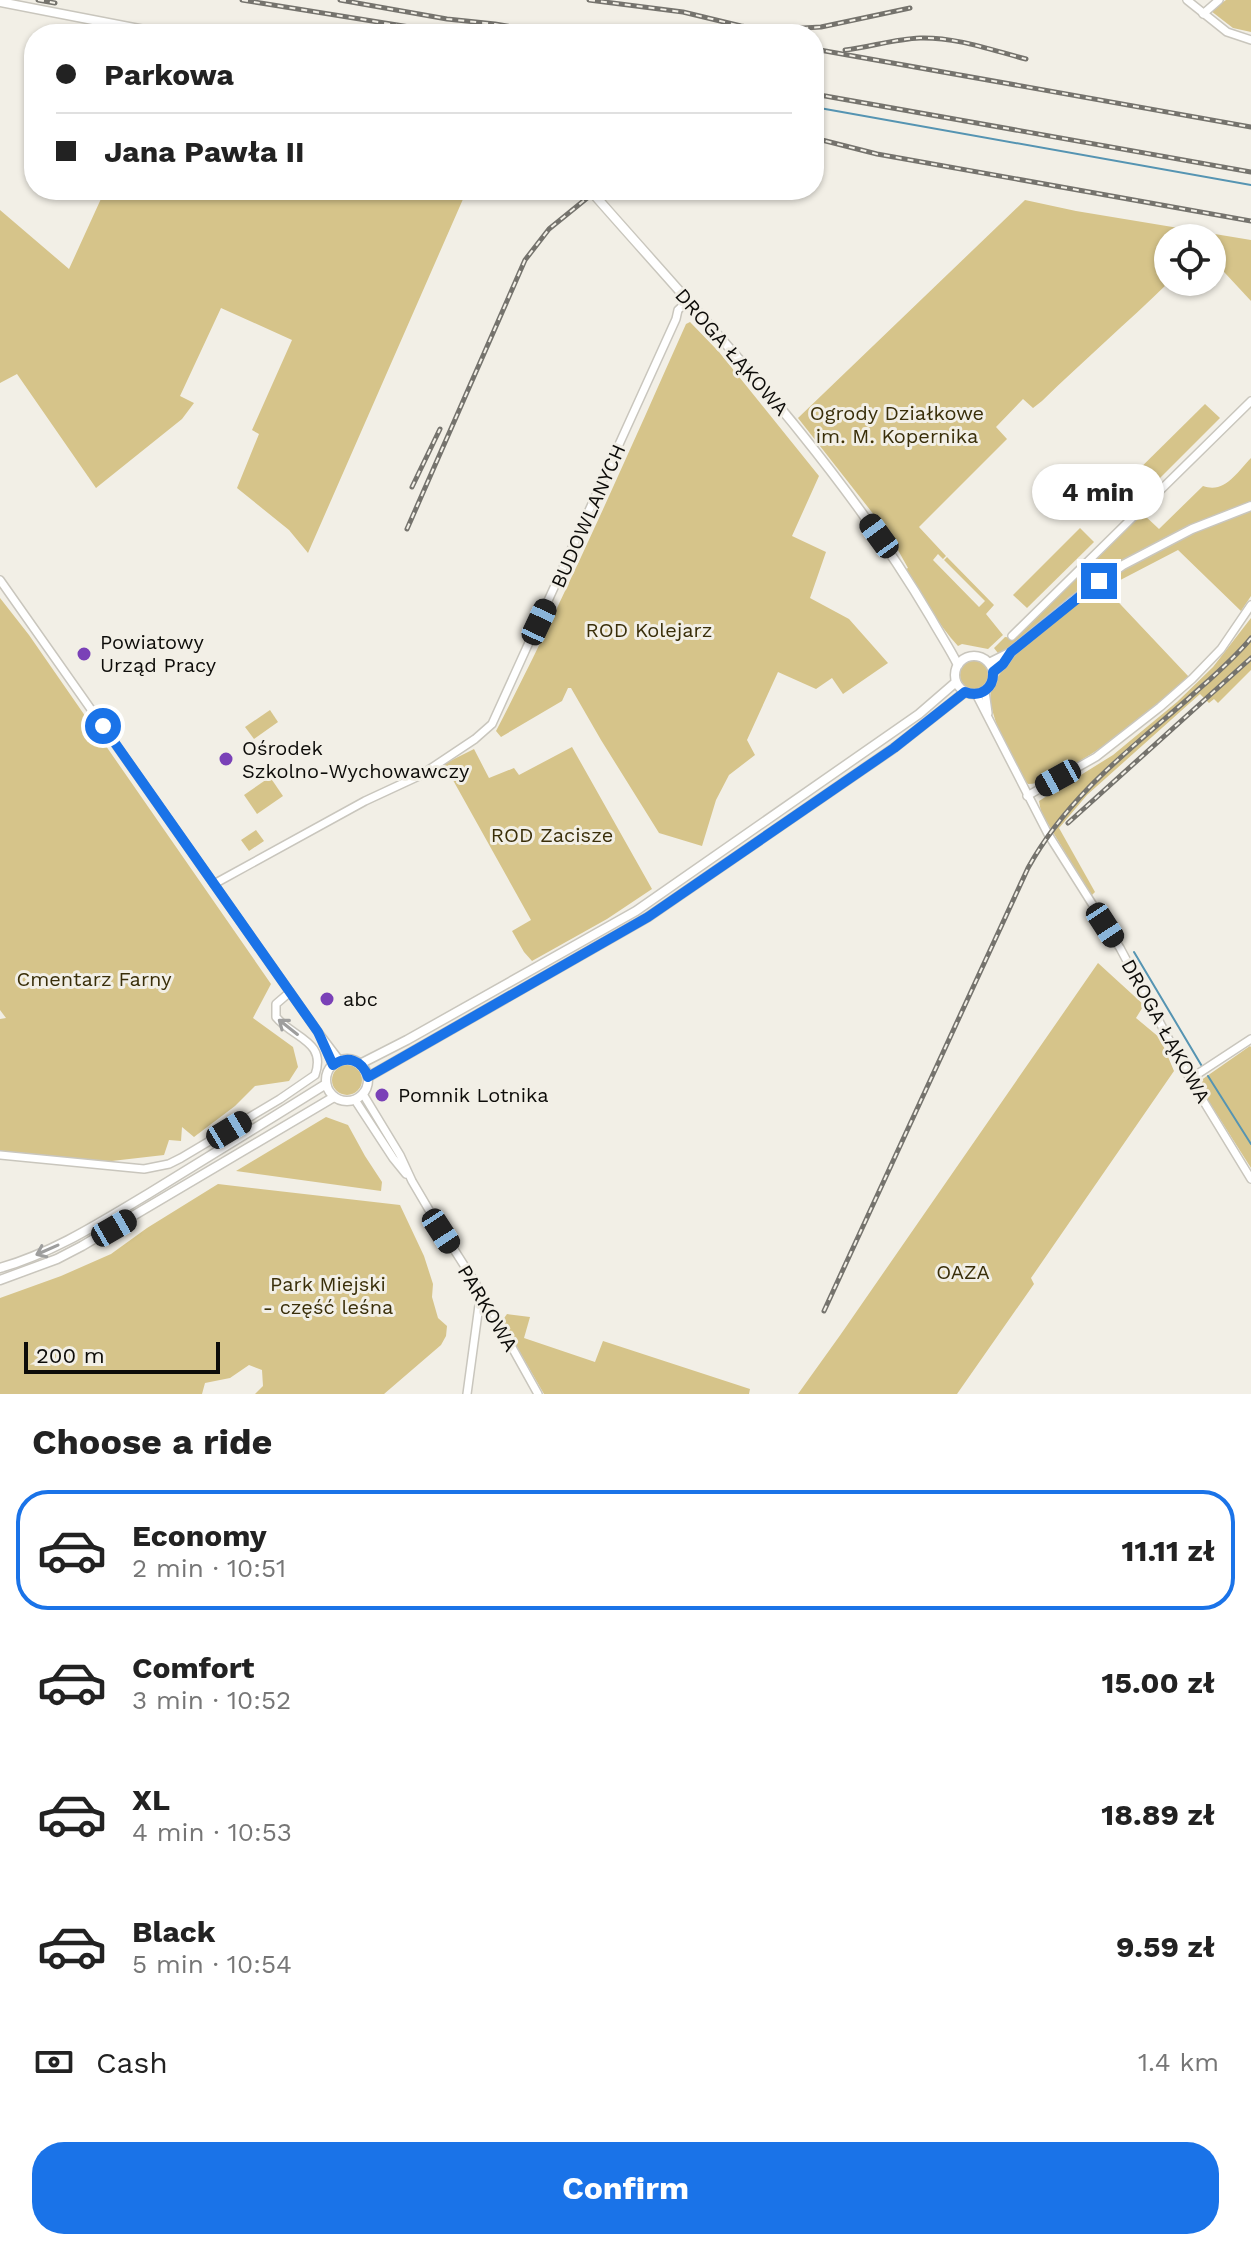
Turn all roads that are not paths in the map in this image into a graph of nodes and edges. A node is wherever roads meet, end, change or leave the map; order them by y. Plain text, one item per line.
1 (1187, 0) edge
2 (1219, 0) edge
3 (0, 2) edge
4 (1203, 14) junction
5 (113, 24) edge
6 (1251, 40) edge
7 (599, 200) edge
8 (688, 301) junction
9 (1251, 401) edge
10 (1251, 506) edge
11 (0, 580) edge
12 (1251, 605) edge
13 (1012, 636) dead end
14 (946, 641) junction
15 (967, 658) junction
16 (958, 665) junction
17 (991, 667) junction
18 (956, 682) junction
19 (965, 692) junction
20 (981, 693) junction
21 (1027, 796) junction
22 (214, 884) junction
23 (290, 992) junction
24 (1251, 1039) edge
25 (336, 1063) junction
26 (360, 1064) junction
27 (368, 1077) junction
28 (1190, 1079) junction
29 (326, 1084) junction
30 (334, 1097) junction
31 (359, 1097) junction
32 (0, 1155) edge
33 (1251, 1179) edge
34 (2, 1268) edge
35 (0, 1281) edge
36 (480, 1298) junction
37 (467, 1394) edge
38 (538, 1394) edge

1 - 4 street
2 - 4 street
3 - 5 main road
4 - 6 street
7 - 8 main road, DROGA ŁĄKOWA
8 - 14 main road, DROGA ŁĄKOWA
8 - 22 street, BUDOWLANYCH
9 - 13 street
10 - 17 main road
11 - 22 street
12 - 21 street
14 - 15 main road, DROGA ŁĄKOWA
14 - 16 main road, DROGA ŁĄKOWA
15 - 16 main road
15 - 17 main road
16 - 18 main road
17 - 20 main road
18 - 19 main road
18 - 26 main road
19 - 20 main road
19 - 27 main road
20 - 21 street, DROGA ŁĄKOWA
21 - 28 street, DROGA ŁĄKOWA
22 - 23 street
23 - 25 street
32 -> 23 street
24 - 28 street
25 - 26 main road
25 - 29 main road
26 - 27 main road
27 - 31 main road
28 - 33 street, DROGA ŁĄKOWA
29 - 30 main road
29 -> 34 main road
30 - 31 main road
30 - 35 main road
31 - 36 street, PARKOWA
36 - 37 street
36 - 38 street, PARKOWA

